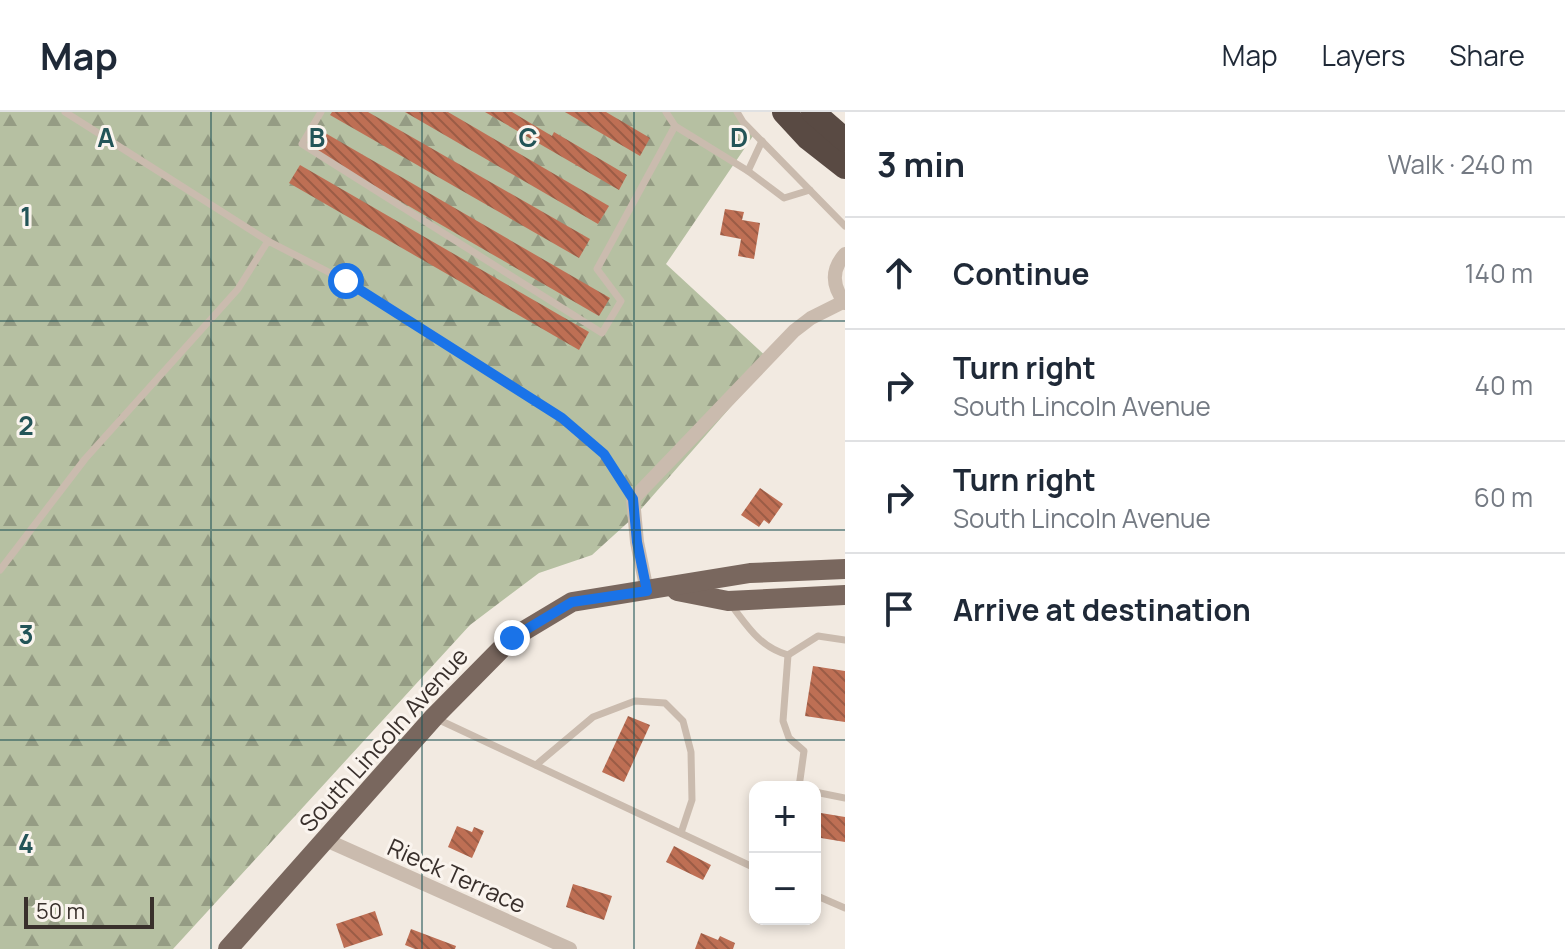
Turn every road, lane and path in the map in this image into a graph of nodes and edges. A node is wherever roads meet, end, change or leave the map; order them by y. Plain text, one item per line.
1 (65, 112) edge
2 (321, 112) edge
3 (666, 112) edge
4 (737, 112) edge
5 (784, 112) edge
6 (813, 112) edge
7 (675, 126) junction
8 (845, 140) edge
9 (762, 141) junction
10 (845, 167) edge
11 (748, 171) junction
12 (810, 190) junction
13 (845, 226) edge
14 (268, 241) junction
15 (845, 254) edge
16 (844, 302) edge
17 (633, 499) junction
18 (845, 569) edge
19 (0, 570) edge
20 (656, 590) junction
21 (845, 595) edge
22 (728, 601) junction
23 (845, 640) edge
24 (788, 655) junction
25 (434, 717) junction
26 (536, 765) junction
27 (800, 781) edge
28 (821, 793) edge
29 (845, 798) edge
30 (681, 833) junction
31 (326, 840) junction
32 (749, 865) edge
33 (821, 898) edge
34 (845, 908) edge
35 (228, 949) edge
36 (570, 949) edge

1 - 14 lane
2 - 7 lane
3 - 7 lane
4 - 9 lane
5 - 10 highway
6 - 8 highway
7 - 11 lane
9 - 11 lane
9 - 12 lane
11 - 12 lane
12 - 13 lane
14 - 17 lane
14 - 19 lane
15 - 16 street
16 - 17 street
17 - 20 street
18 - 20 main road, South Lincoln Avenue
20 - 22 main road, South Lincoln Avenue
20 - 25 main road, South Lincoln Avenue
21 - 22 main road, South Lincoln Avenue
22 - 24 lane
23 - 24 lane
24 - 27 lane
25 - 26 lane
25 - 31 main road, South Lincoln Avenue
26 - 30 lane
26 - 30 lane
28 - 29 lane
30 - 32 lane
31 - 35 main road, South Lincoln Avenue
31 - 36 street, Rieck Terrace
33 - 34 lane

